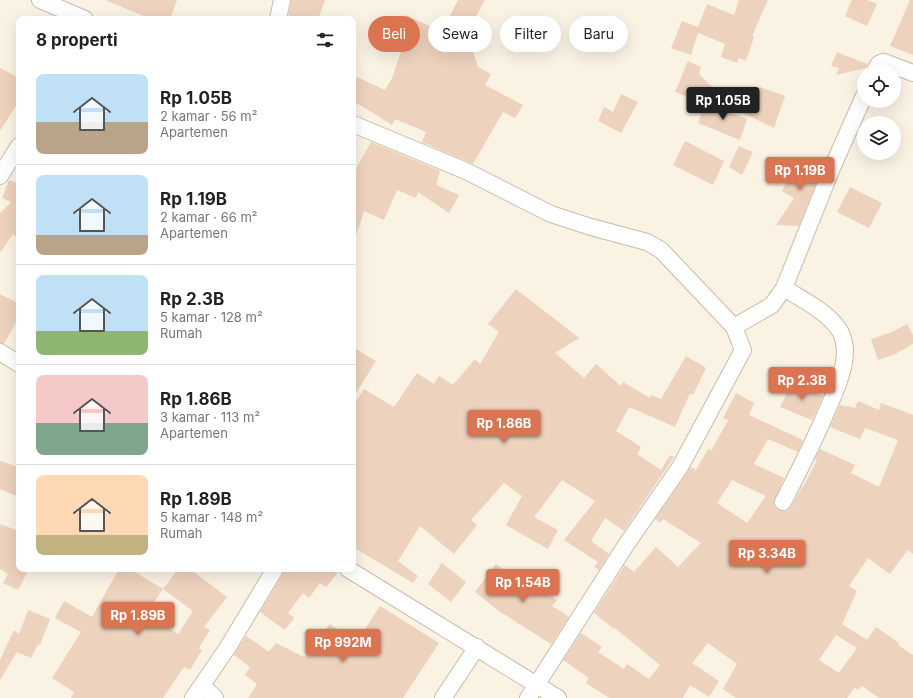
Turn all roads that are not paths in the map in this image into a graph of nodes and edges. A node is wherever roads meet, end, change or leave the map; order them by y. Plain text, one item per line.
1 (40, 0) edge
2 (282, 0) edge
3 (78, 16) edge
4 (279, 16) edge
5 (880, 64) edge
6 (889, 64) edge
7 (901, 68) edge
8 (913, 73) edge
9 (859, 108) edge
10 (356, 125) edge
11 (16, 151) edge
12 (0, 176) edge
13 (784, 288) junction
14 (734, 327) junction
15 (0, 352) edge
16 (16, 362) edge
17 (783, 502) dead end
18 (273, 572) edge
19 (353, 572) edge
20 (477, 647) junction
21 (536, 684) junction
22 (202, 685) junction
23 (193, 698) edge
24 (215, 698) edge
25 (443, 698) edge
26 (528, 698) edge
27 (558, 698) edge

1 - 3 street
2 - 4 street
5 - 6 street
7 - 8 street
9 - 13 street
10 - 14 street
11 - 12 street
13 - 14 street
13 - 17 street
14 - 21 street
15 - 16 street
18 - 22 street
19 - 20 street
20 - 21 street
20 - 25 street
21 - 26 street
21 - 27 street
22 - 23 street
22 - 24 street

